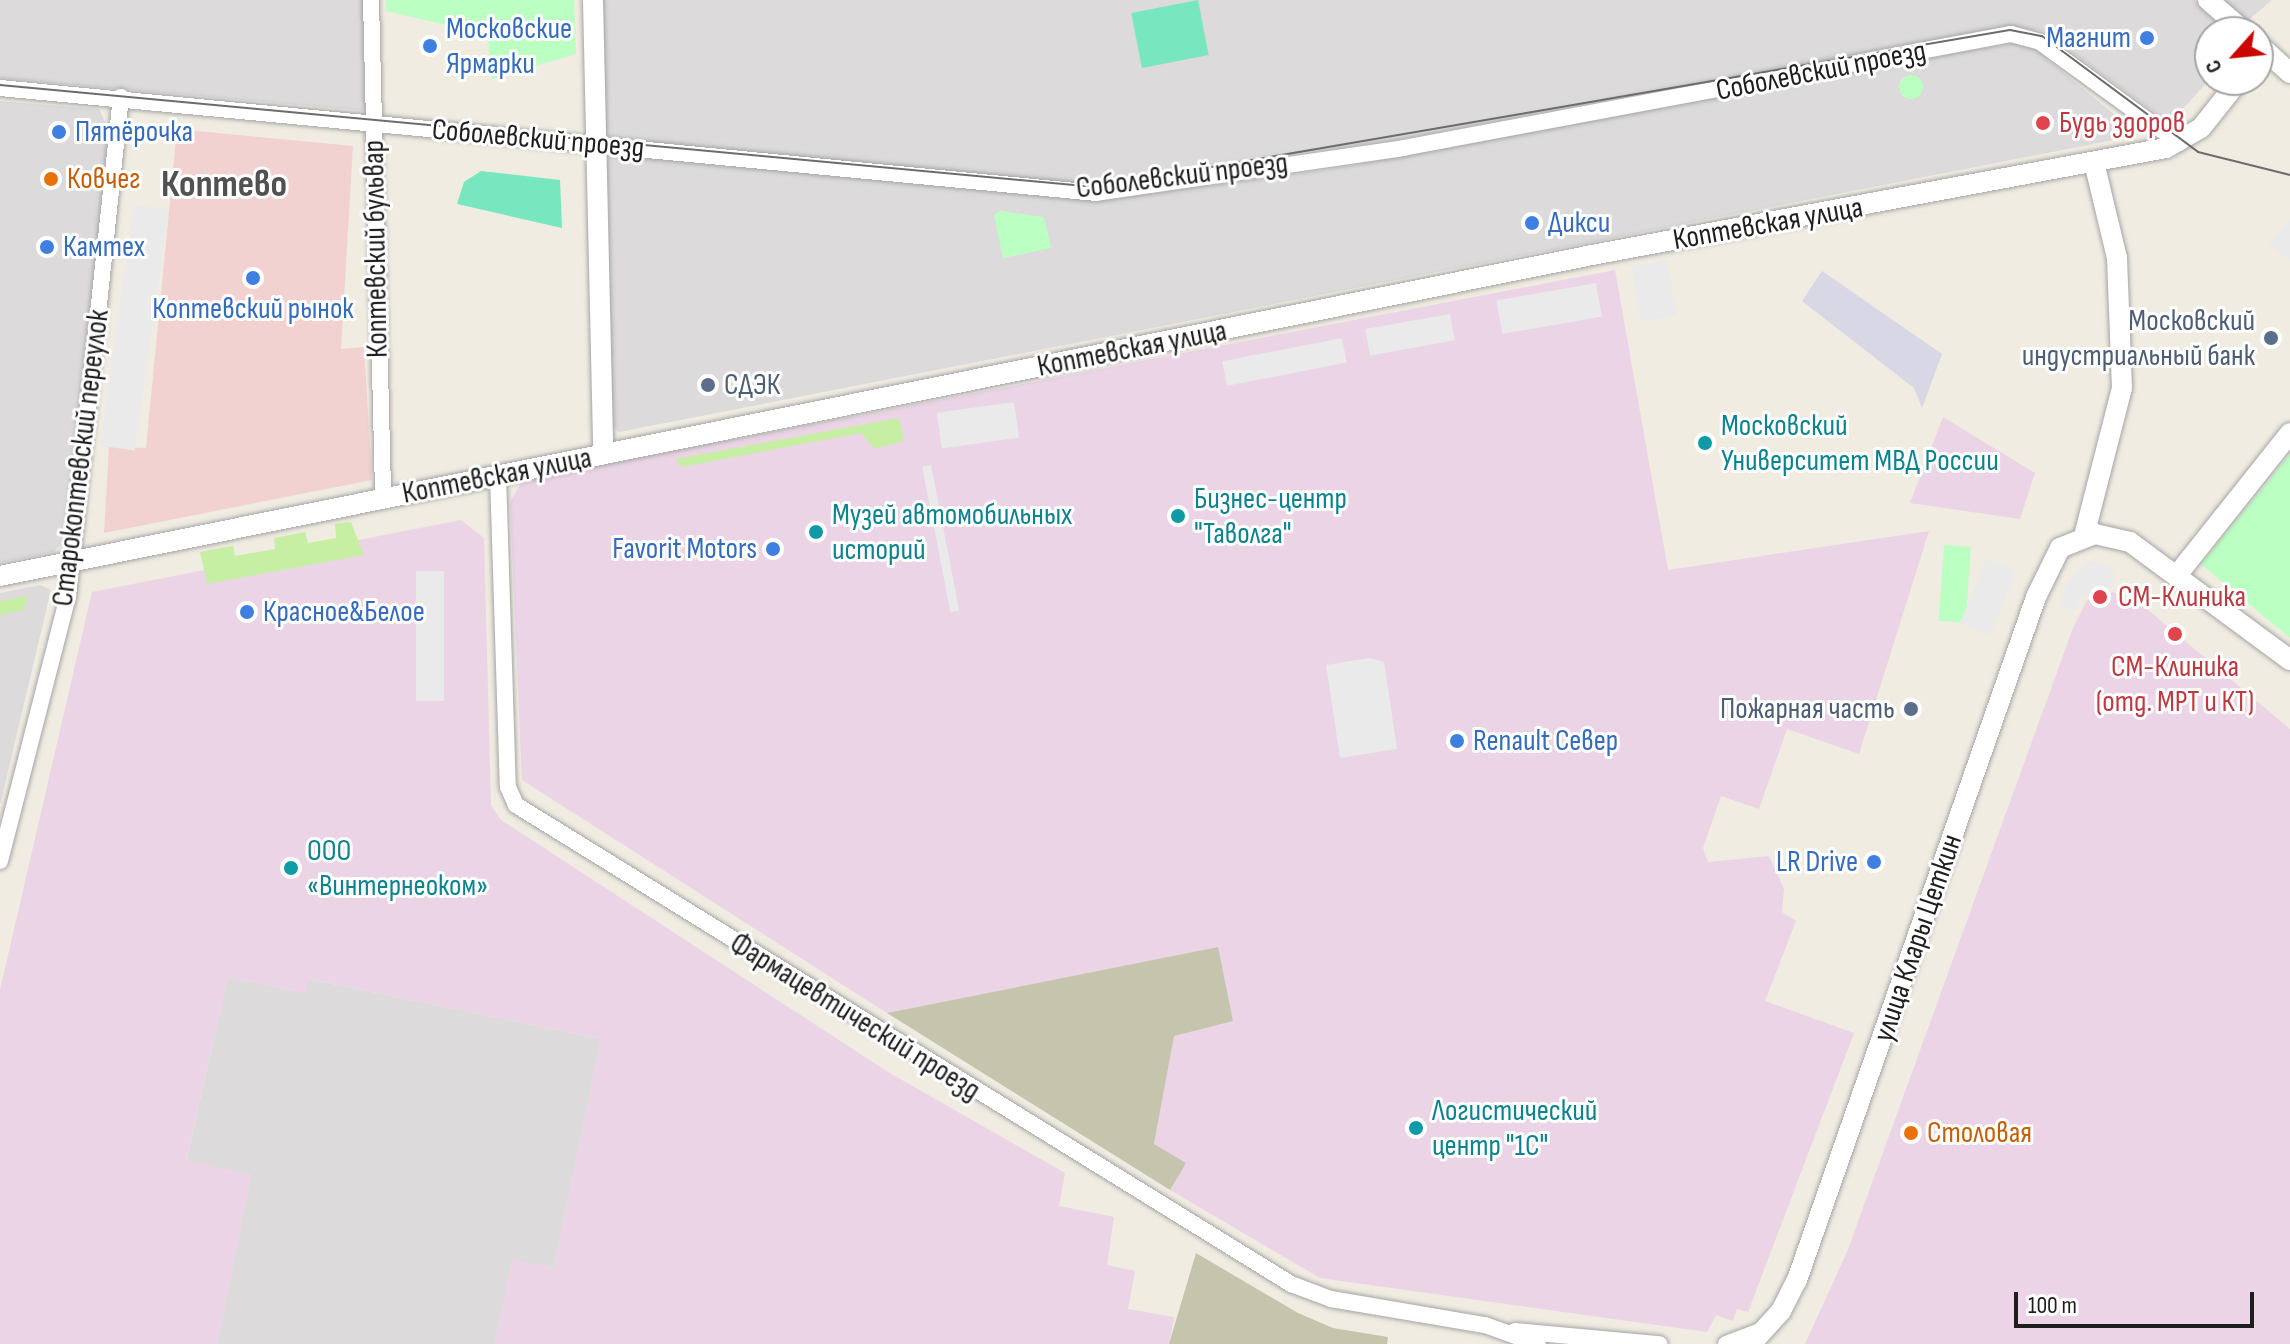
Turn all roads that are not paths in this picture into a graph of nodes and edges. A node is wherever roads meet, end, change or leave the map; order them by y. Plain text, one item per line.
1 (371, 0) edge
2 (593, 0) edge
3 (2208, 0) edge
4 (2226, 16) edge
5 (2274, 58) edge
6 (2290, 73) edge
7 (0, 88) edge
8 (2226, 96) edge
9 (121, 97) junction
10 (373, 124) junction
11 (594, 143) junction
12 (2179, 143) junction
13 (2094, 162) junction
14 (2290, 433) edge
15 (603, 454) junction
16 (498, 475) junction
17 (383, 499) junction
18 (2084, 536) junction
19 (73, 562) junction
20 (2178, 574) junction
21 (0, 576) edge
22 (2290, 660) edge
23 (0, 861) edge
24 (1771, 1324) junction
25 (1506, 1331) junction
26 (1538, 1344) edge
27 (1659, 1344) edge
28 (1726, 1344) edge
29 (1751, 1344) edge

1 - 10 street, Коптевский бульвар
2 - 11 street
3 - 4 street
5 - 6 street
7 - 9 street, Соболевский проезд
8 - 12 street, Коптевская улица
9 - 10 street, Соболевский проезд
9 - 19 street, Старокоптевский переулок
10 - 11 street, Соболевский проезд
10 - 17 street, Коптевский бульвар
11 - 12 street, Соболевский проезд
11 - 15 street
12 - 13 street, Коптевская улица
13 - 15 street, Коптевская улица
13 - 18 street
14 - 20 street
15 - 16 street, Коптевская улица
16 - 17 street, Коптевская улица
16 - 25 street, Фармацевтический проезд
17 - 19 street, Коптевская улица
18 - 20 street
18 - 24 street, улица Клары Цеткин
19 - 21 street, Коптевская улица
19 - 23 street, Старокоптевский переулок
20 - 22 street
24 - 28 street
24 - 29 street, улица Клары Цеткин
25 - 26 street, Фармацевтический проезд
25 - 27 street, Фармацевтический проезд

